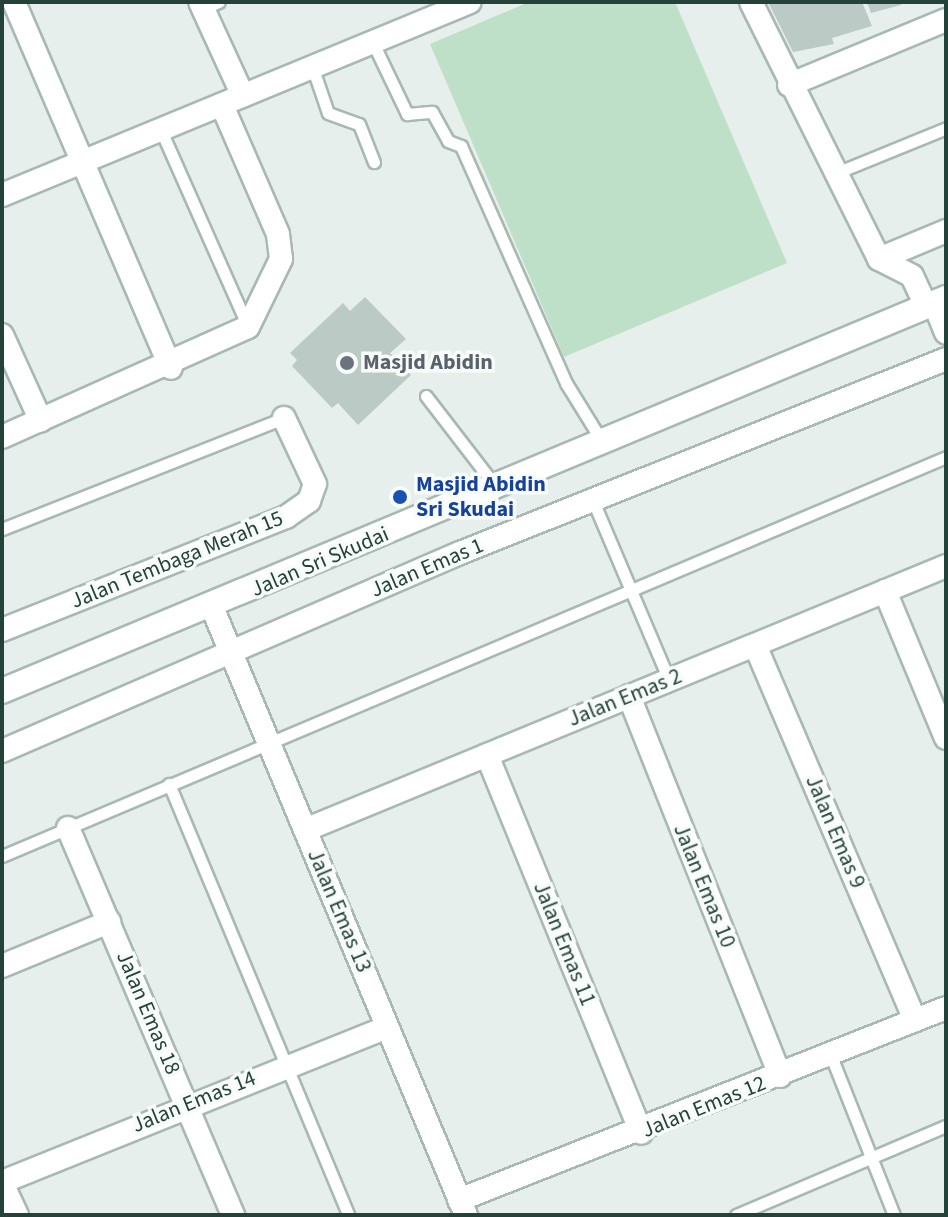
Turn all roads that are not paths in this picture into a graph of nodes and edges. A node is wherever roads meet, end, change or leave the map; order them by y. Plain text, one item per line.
1 (14, 2) edge
2 (470, 2) edge
3 (751, 2) edge
4 (207, 4) edge
5 (946, 20) edge
6 (373, 43) junction
7 (313, 69) junction
8 (789, 85) junction
9 (243, 96) junction
10 (222, 105) junction
11 (159, 125) junction
12 (946, 128) edge
13 (81, 161) junction
14 (374, 162) dead end
15 (836, 173) junction
16 (2, 195) edge
17 (946, 231) edge
18 (879, 259) junction
19 (935, 303) edge
20 (248, 327) junction
21 (946, 333) edge
22 (2, 335) edge
23 (946, 359) edge
24 (171, 368) junction
25 (426, 396) dead end
26 (284, 418) joint
27 (41, 421) junction
28 (2, 437) edge
29 (604, 443) junction
30 (946, 457) edge
31 (497, 488) junction
32 (593, 501) junction
33 (2, 529) edge
34 (946, 566) edge
35 (885, 591) junction
36 (630, 592) junction
37 (212, 607) junction
38 (2, 630) edge
39 (755, 645) junction
40 (231, 652) junction
41 (669, 680) junction
42 (2, 691) edge
43 (629, 696) junction
44 (946, 738) edge
45 (268, 743) junction
46 (2, 751) edge
47 (487, 755) junction
48 (169, 784) junction
49 (68, 828) junction
50 (305, 830) junction
51 (2, 856) edge
52 (109, 922) junction
53 (2, 966) edge
54 (946, 1008) edge
55 (915, 1020) junction
56 (387, 1027) junction
57 (831, 1056) junction
58 (288, 1064) junction
59 (780, 1076) junction
60 (186, 1104) junction
61 (946, 1126) edge
62 (641, 1133) junction
63 (871, 1157) junction
64 (2, 1182) edge
65 (462, 1208) edge
66 (17, 1215) edge
67 (233, 1215) edge
68 (348, 1215) edge
69 (736, 1215) edge
70 (894, 1215) edge

1 - 13 street
2 - 6 street
3 - 8 street
4 - 9 street
5 - 8 street
6 - 7 street
6 - 29 lane
7 - 9 street
7 - 14 lane
8 - 15 street
9 - 10 street
10 - 11 street
10 - 20 street
11 - 13 street
11 - 20 lane
12 - 15 lane
13 - 16 street
13 - 24 street
15 - 18 street
17 - 18 street
18 - 19 street
19 - 21 street
19 - 29 street, Jalan Sri Skudai
20 - 24 street
22 - 27 street
23 - 32 street, Jalan Emas 1
24 - 27 street
25 - 31 lane
26 - 33 lane
26 - 38 street, Jalan Tembaga Merah 15
27 - 28 street
29 - 31 street, Jalan Sri Skudai
30 - 36 lane
31 - 37 street, Jalan Sri Skudai
32 - 36 lane
32 - 40 street, Jalan Emas 1
34 - 35 street, Jalan Emas 2
35 - 39 street, Jalan Emas 2
35 - 44 street
36 - 41 lane
36 - 45 lane
37 - 40 street, Jalan Emas 13
37 - 42 street, Jalan Sri Skudai
39 - 41 street, Jalan Emas 2
39 - 55 street, Jalan Emas 9
40 - 45 street, Jalan Emas 13
40 - 46 street, Jalan Emas 1
41 - 43 street, Jalan Emas 2
43 - 47 street, Jalan Emas 2
43 - 59 street, Jalan Emas 10
45 - 48 lane
45 - 50 street, Jalan Emas 13
47 - 50 street, Jalan Emas 2
47 - 62 street, Jalan Emas 11
48 - 49 lane
48 - 58 lane
49 - 51 lane
49 - 52 street, Jalan Emas 18
50 - 56 street, Jalan Emas 13
52 - 53 street
52 - 60 street, Jalan Emas 18
54 - 55 street, Jalan Emas 12
55 - 57 street, Jalan Emas 12
56 - 58 street, Jalan Emas 14
56 - 65 street, Jalan Emas 13
57 - 59 street, Jalan Emas 12
57 - 63 lane
58 - 60 street, Jalan Emas 14
58 - 68 lane
59 - 62 street, Jalan Emas 12
60 - 64 street, Jalan Emas 14
60 - 67 street, Jalan Emas 18
61 - 63 lane
62 - 65 street, Jalan Emas 12
63 - 69 lane
63 - 70 lane
64 - 66 street

